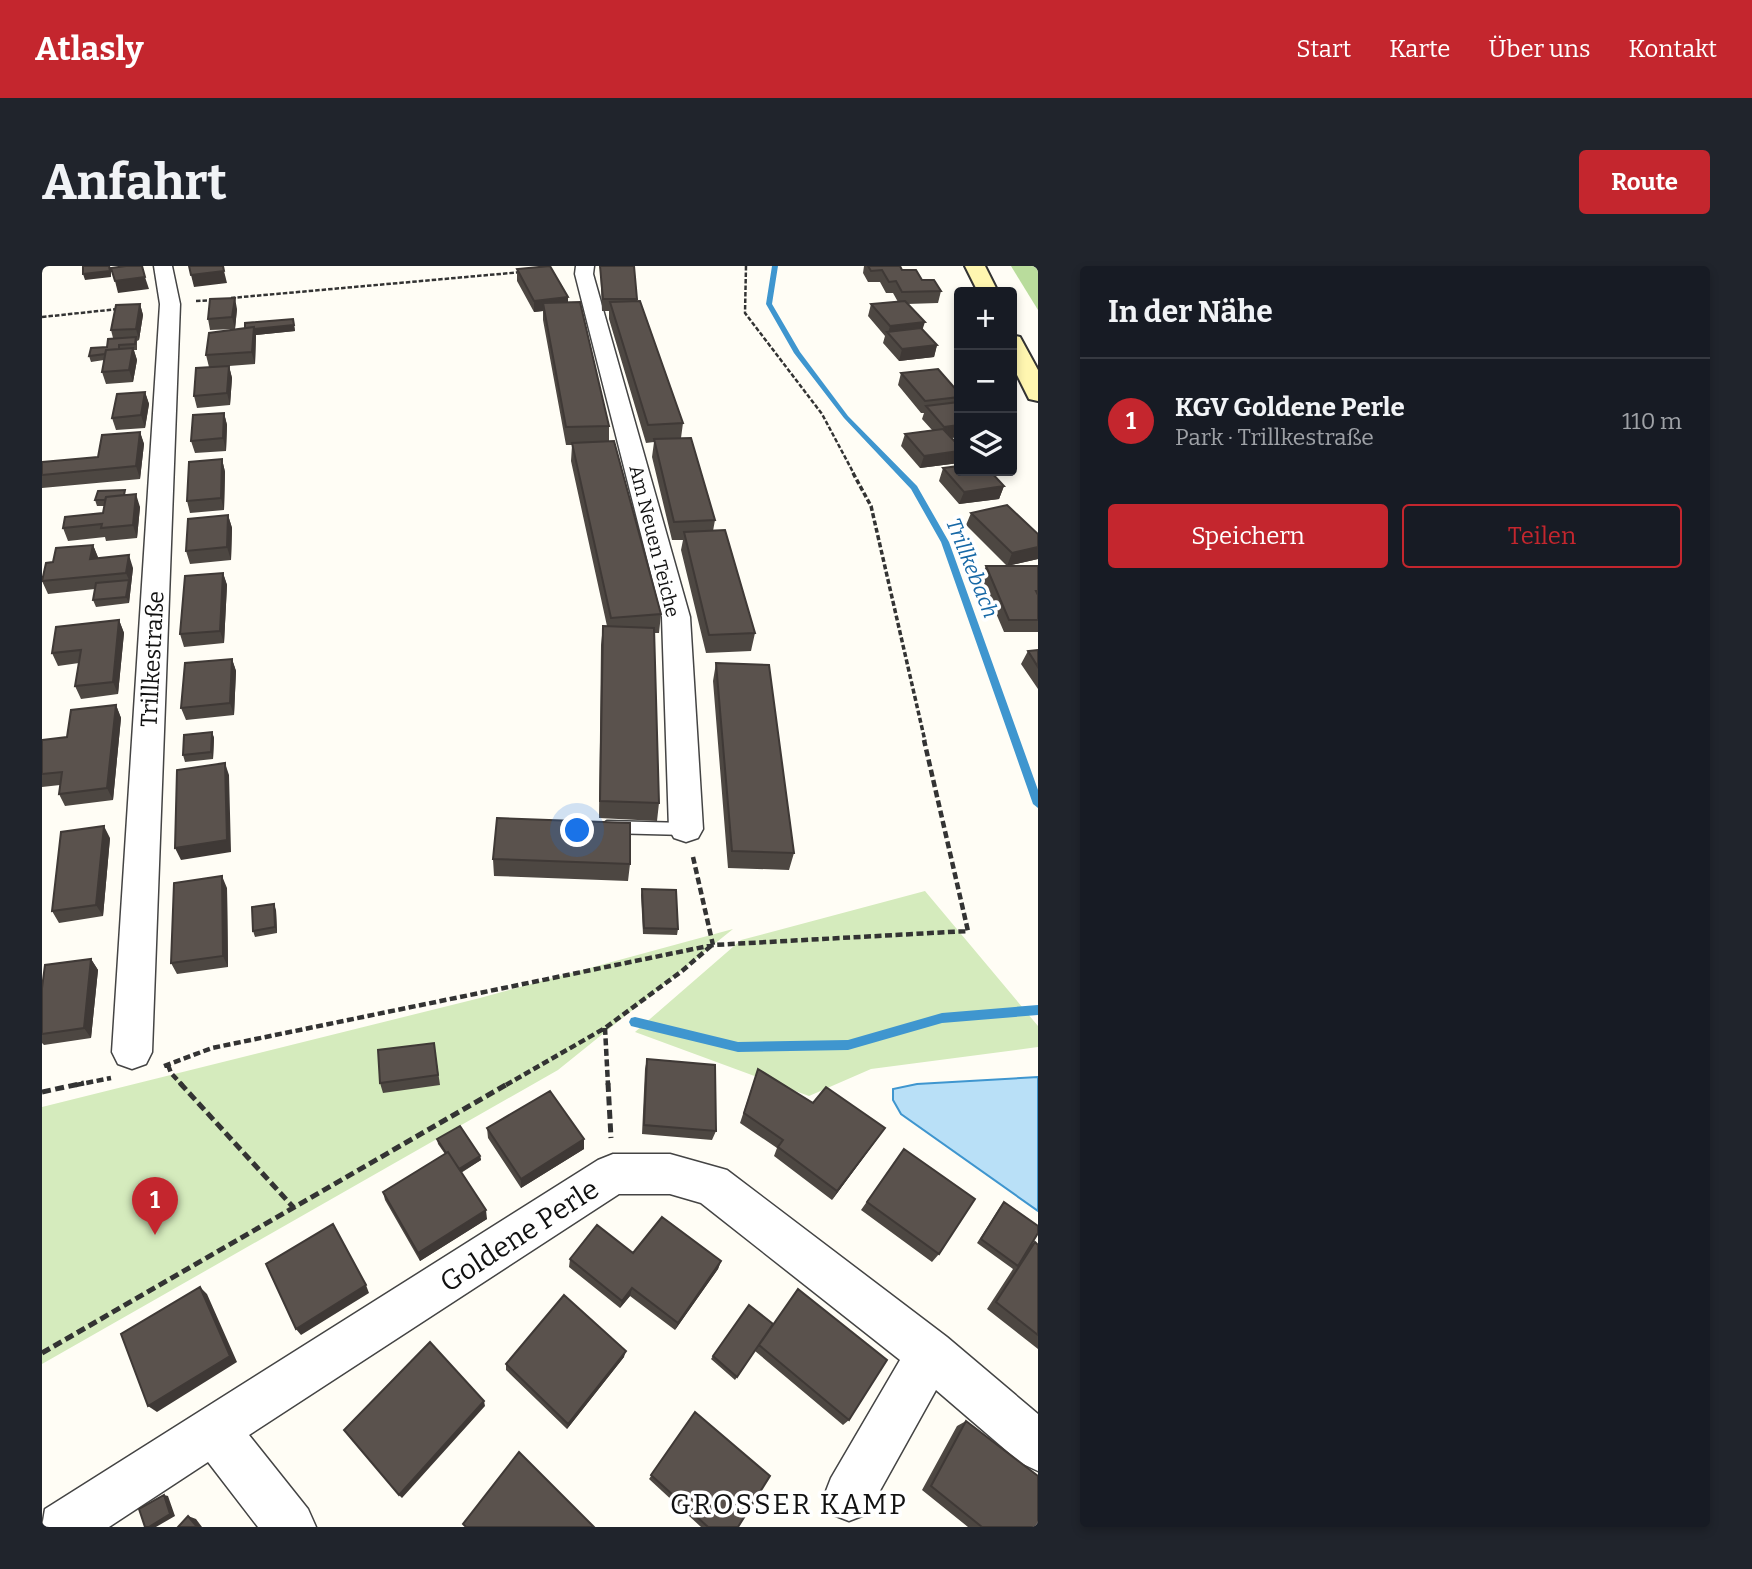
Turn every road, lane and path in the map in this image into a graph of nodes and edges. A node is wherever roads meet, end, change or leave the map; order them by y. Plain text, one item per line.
1 (163, 266) edge
2 (585, 266) edge
3 (746, 266) edge
4 (975, 266) edge
5 (986, 287) edge
6 (170, 304) junction
7 (42, 317) edge
8 (1016, 350) edge
9 (1038, 394) edge
10 (589, 826) edge
11 (686, 829) junction
12 (713, 945) junction
13 (605, 1028) junction
14 (135, 1065) junction
15 (168, 1065) junction
16 (42, 1092) edge
17 (613, 1174) junction
18 (294, 1208) junction
19 (42, 1353) edge
20 (930, 1353) junction
21 (214, 1430) junction
22 (1038, 1446) edge
23 (849, 1496) dead end
24 (63, 1527) edge
25 (290, 1527) edge

1 - 6 street, Trillkestraße
2 - 6 path
2 - 11 street, Am Neuen Teiche
3 - 12 path
4 - 5 main road
6 - 7 path
6 - 14 street, Trillkestraße
8 - 9 main road
10 - 11 lane
11 - 12 path
12 - 13 path
12 - 15 path
13 - 17 path
13 - 18 path
14 - 15 path
14 - 16 path
15 - 18 path
17 - 20 street, Goldene Perle
17 - 21 street, Goldene Perle
18 - 19 path
20 - 22 street, Goldene Perle
20 - 23 street
21 - 24 street, Goldene Perle
21 - 25 street

